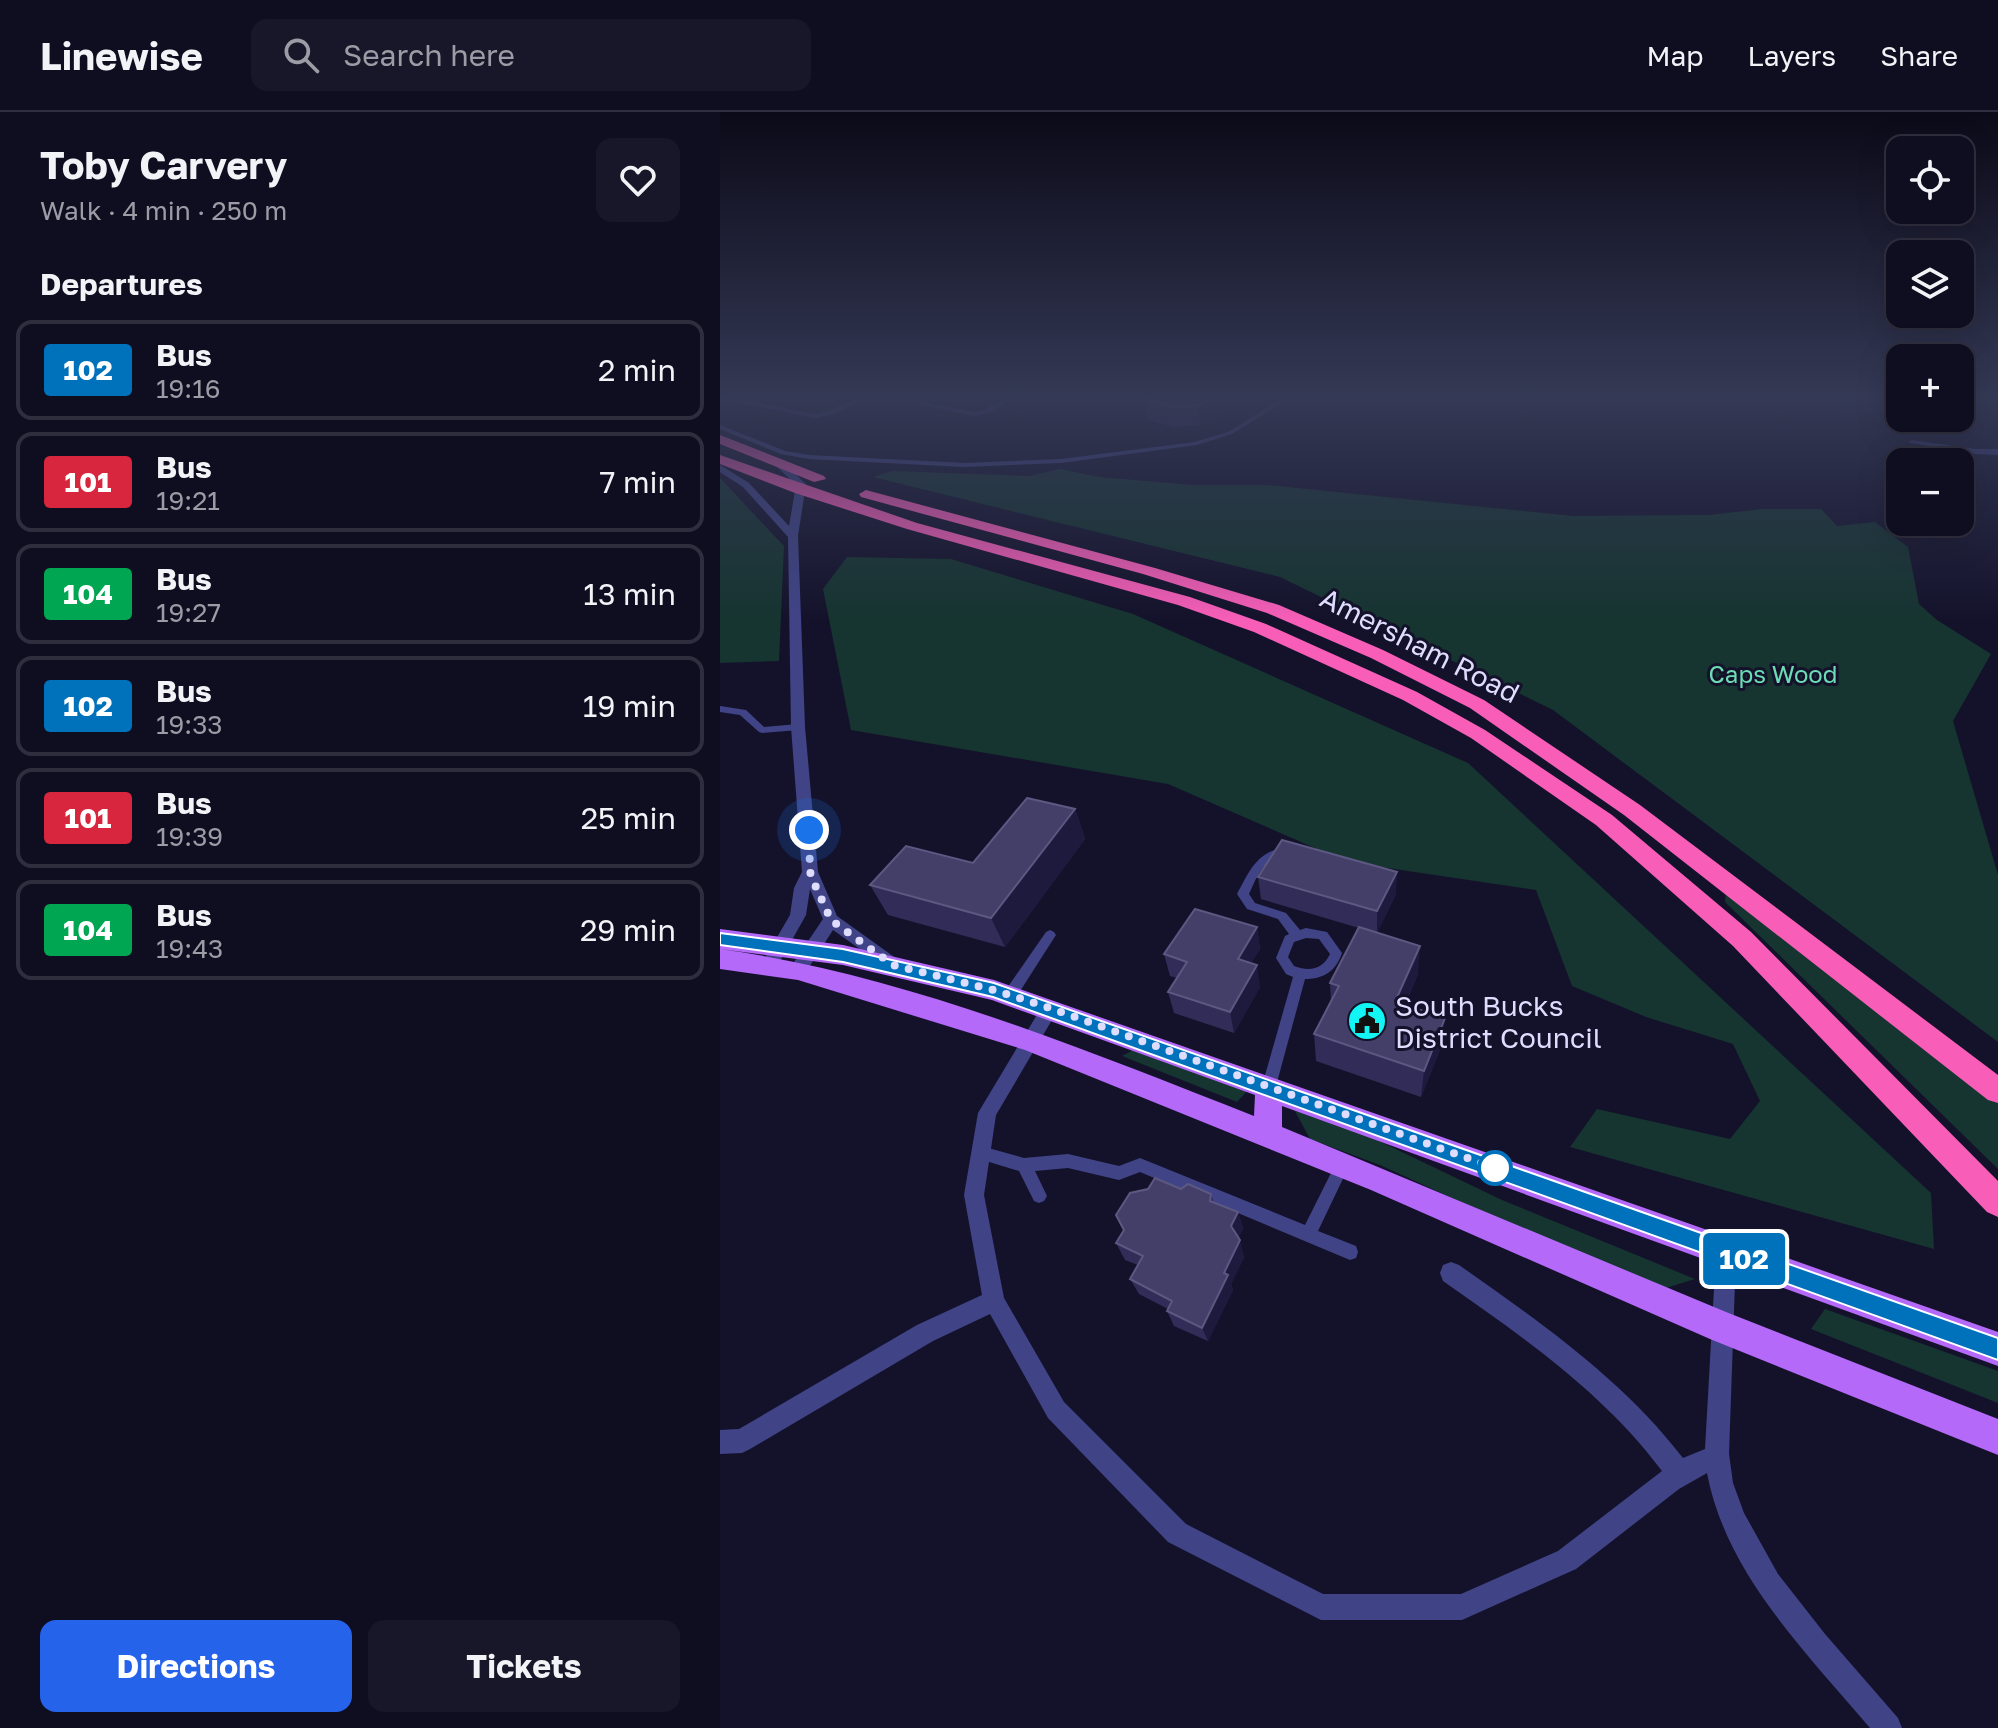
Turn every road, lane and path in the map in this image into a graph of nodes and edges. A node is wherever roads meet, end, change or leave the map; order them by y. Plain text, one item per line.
1 (724, 470) edge
2 (749, 470) edge
3 (788, 470) edge
4 (797, 470) edge
5 (800, 490) junction
6 (793, 536) junction
7 (720, 709) edge
8 (798, 727) junction
9 (1296, 856) edge
10 (810, 872) junction
11 (831, 920) junction
12 (1050, 935) dead end
13 (1297, 935) junction
14 (720, 939) edge
15 (789, 958) junction
16 (720, 959) edge
17 (893, 965) junction
18 (1300, 974) junction
19 (1010, 995) junction
20 (1050, 1008) junction
21 (1030, 1040) junction
22 (1269, 1086) junction
23 (1998, 1091) edge
24 (1267, 1133) junction
25 (981, 1153) junction
26 (1343, 1164) junction
27 (1024, 1165) junction
28 (1039, 1196) dead end
29 (1998, 1202) edge
30 (1308, 1235) junction
31 (1350, 1252) dead end
32 (1726, 1253) junction
33 (1451, 1273) dead end
34 (994, 1301) junction
35 (1722, 1327) junction
36 (1998, 1349) edge
37 (1998, 1437) edge
38 (720, 1442) edge
39 (1719, 1459) junction
40 (1680, 1474) junction
41 (1888, 1728) edge

1 - 6 street
2 - 5 highway
3 - 5 street
4 - 23 highway, Amersham Road
5 - 6 street
5 - 29 highway
6 - 8 street
7 - 8 lane
8 - 10 street
9 - 13 lane
10 - 11 street
10 - 15 street
11 - 15 street
11 - 17 street
12 - 19 lane
13 - 18 lane
13 - 18 lane
14 - 15 main road
15 - 16 main road
15 - 17 main road
15 - 21 main road
17 - 19 main road
18 - 22 lane
19 - 20 main road
20 - 21 street
20 - 22 main road
21 - 24 main road
21 - 25 street
22 - 24 main road
22 - 32 main road
24 - 26 main road
25 - 27 lane
25 - 34 street
26 - 30 lane
26 - 35 main road
27 - 28 lane
27 - 30 lane
30 - 31 lane
32 - 35 street
32 - 36 main road
33 - 40 street
34 - 38 street
34 - 40 street
35 - 37 main road
35 - 39 street
39 - 40 street
39 - 41 street

